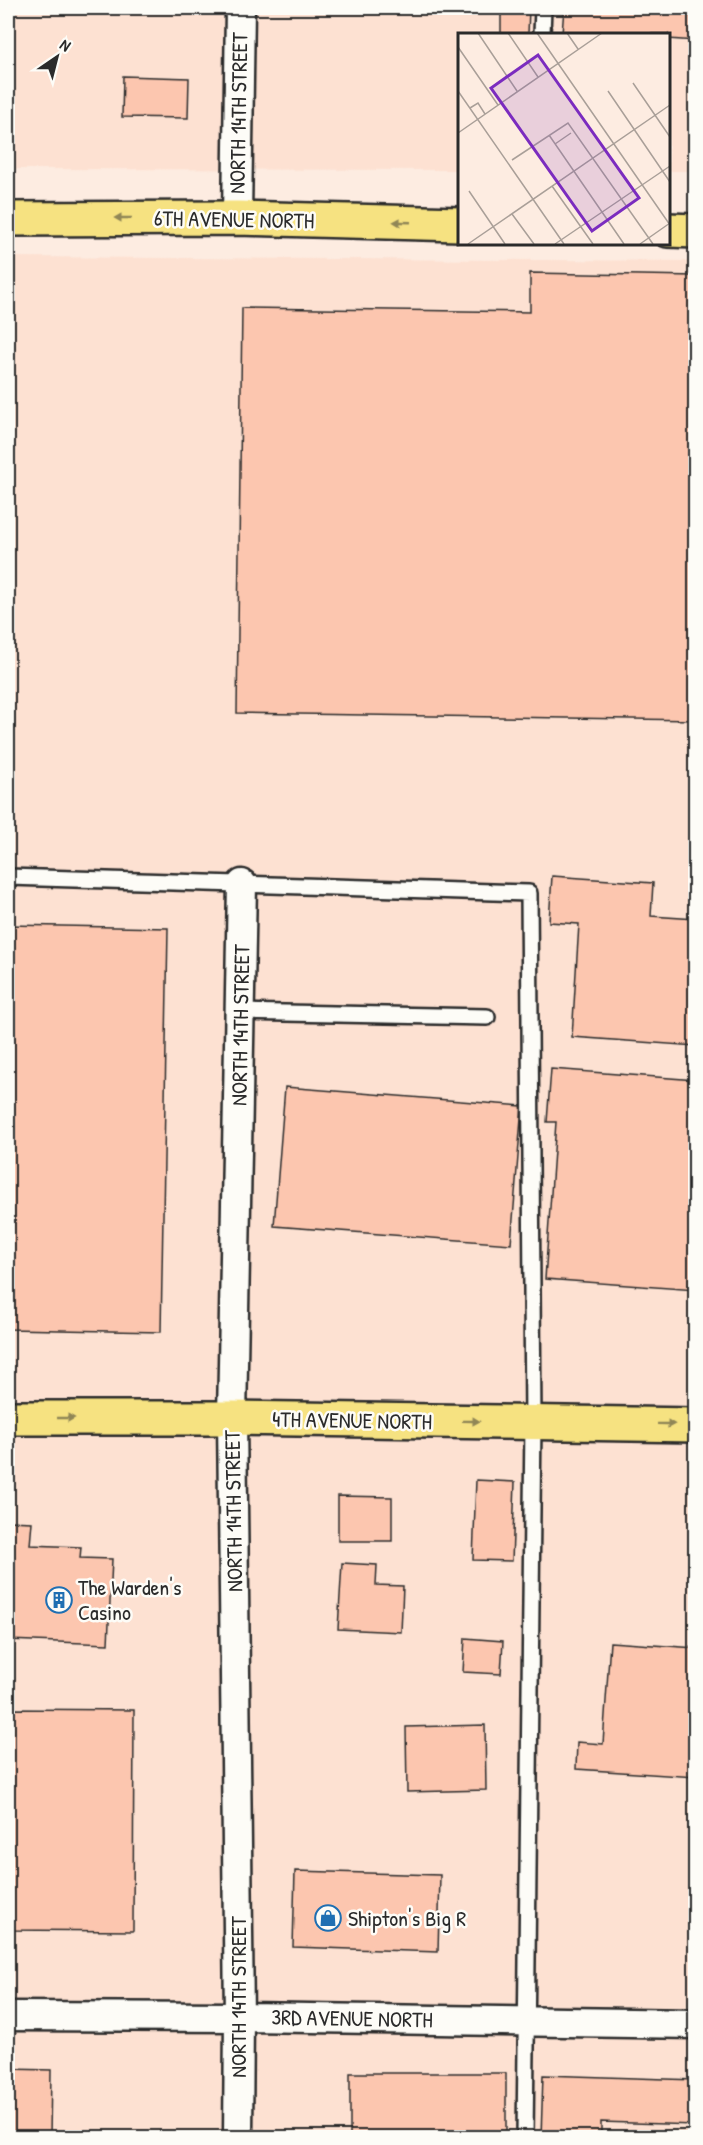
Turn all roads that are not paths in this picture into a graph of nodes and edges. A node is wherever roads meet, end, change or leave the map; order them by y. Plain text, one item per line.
1 (240, 8) edge
2 (543, 8) edge
3 (542, 33) edge
4 (237, 218) junction
5 (8, 219) edge
6 (458, 224) edge
7 (670, 230) edge
8 (696, 231) edge
9 (8, 877) edge
10 (243, 884) junction
11 (240, 1012) junction
12 (487, 1017) dead end
13 (8, 1418) edge
14 (232, 1418) junction
15 (533, 1422) junction
16 (696, 1425) edge
17 (8, 2016) edge
18 (239, 2017) junction
19 (525, 2021) junction
20 (696, 2024) edge
21 (238, 2138) edge
22 (525, 2138) edge

1 - 4 street, NORTH 14TH STREET
2 - 3 lane
4 -> 5 main road, 6TH AVENUE NORTH
6 -> 4 main road, 6TH AVENUE NORTH
7 - 8 main road
9 - 10 lane
10 - 11 street, NORTH 14TH STREET
10 - 15 lane
11 - 12 lane
11 - 14 street, NORTH 14TH STREET
13 -> 14 main road, 4TH AVENUE NORTH
14 -> 15 main road, 4TH AVENUE NORTH
14 - 18 street, NORTH 14TH STREET
15 -> 16 main road, 4TH AVENUE NORTH
15 - 19 lane
17 - 18 street, 3RD AVENUE NORTH
18 - 19 street, 3RD AVENUE NORTH
18 - 21 street, NORTH 14TH STREET
19 - 20 street, 3RD AVENUE NORTH
19 - 22 lane

